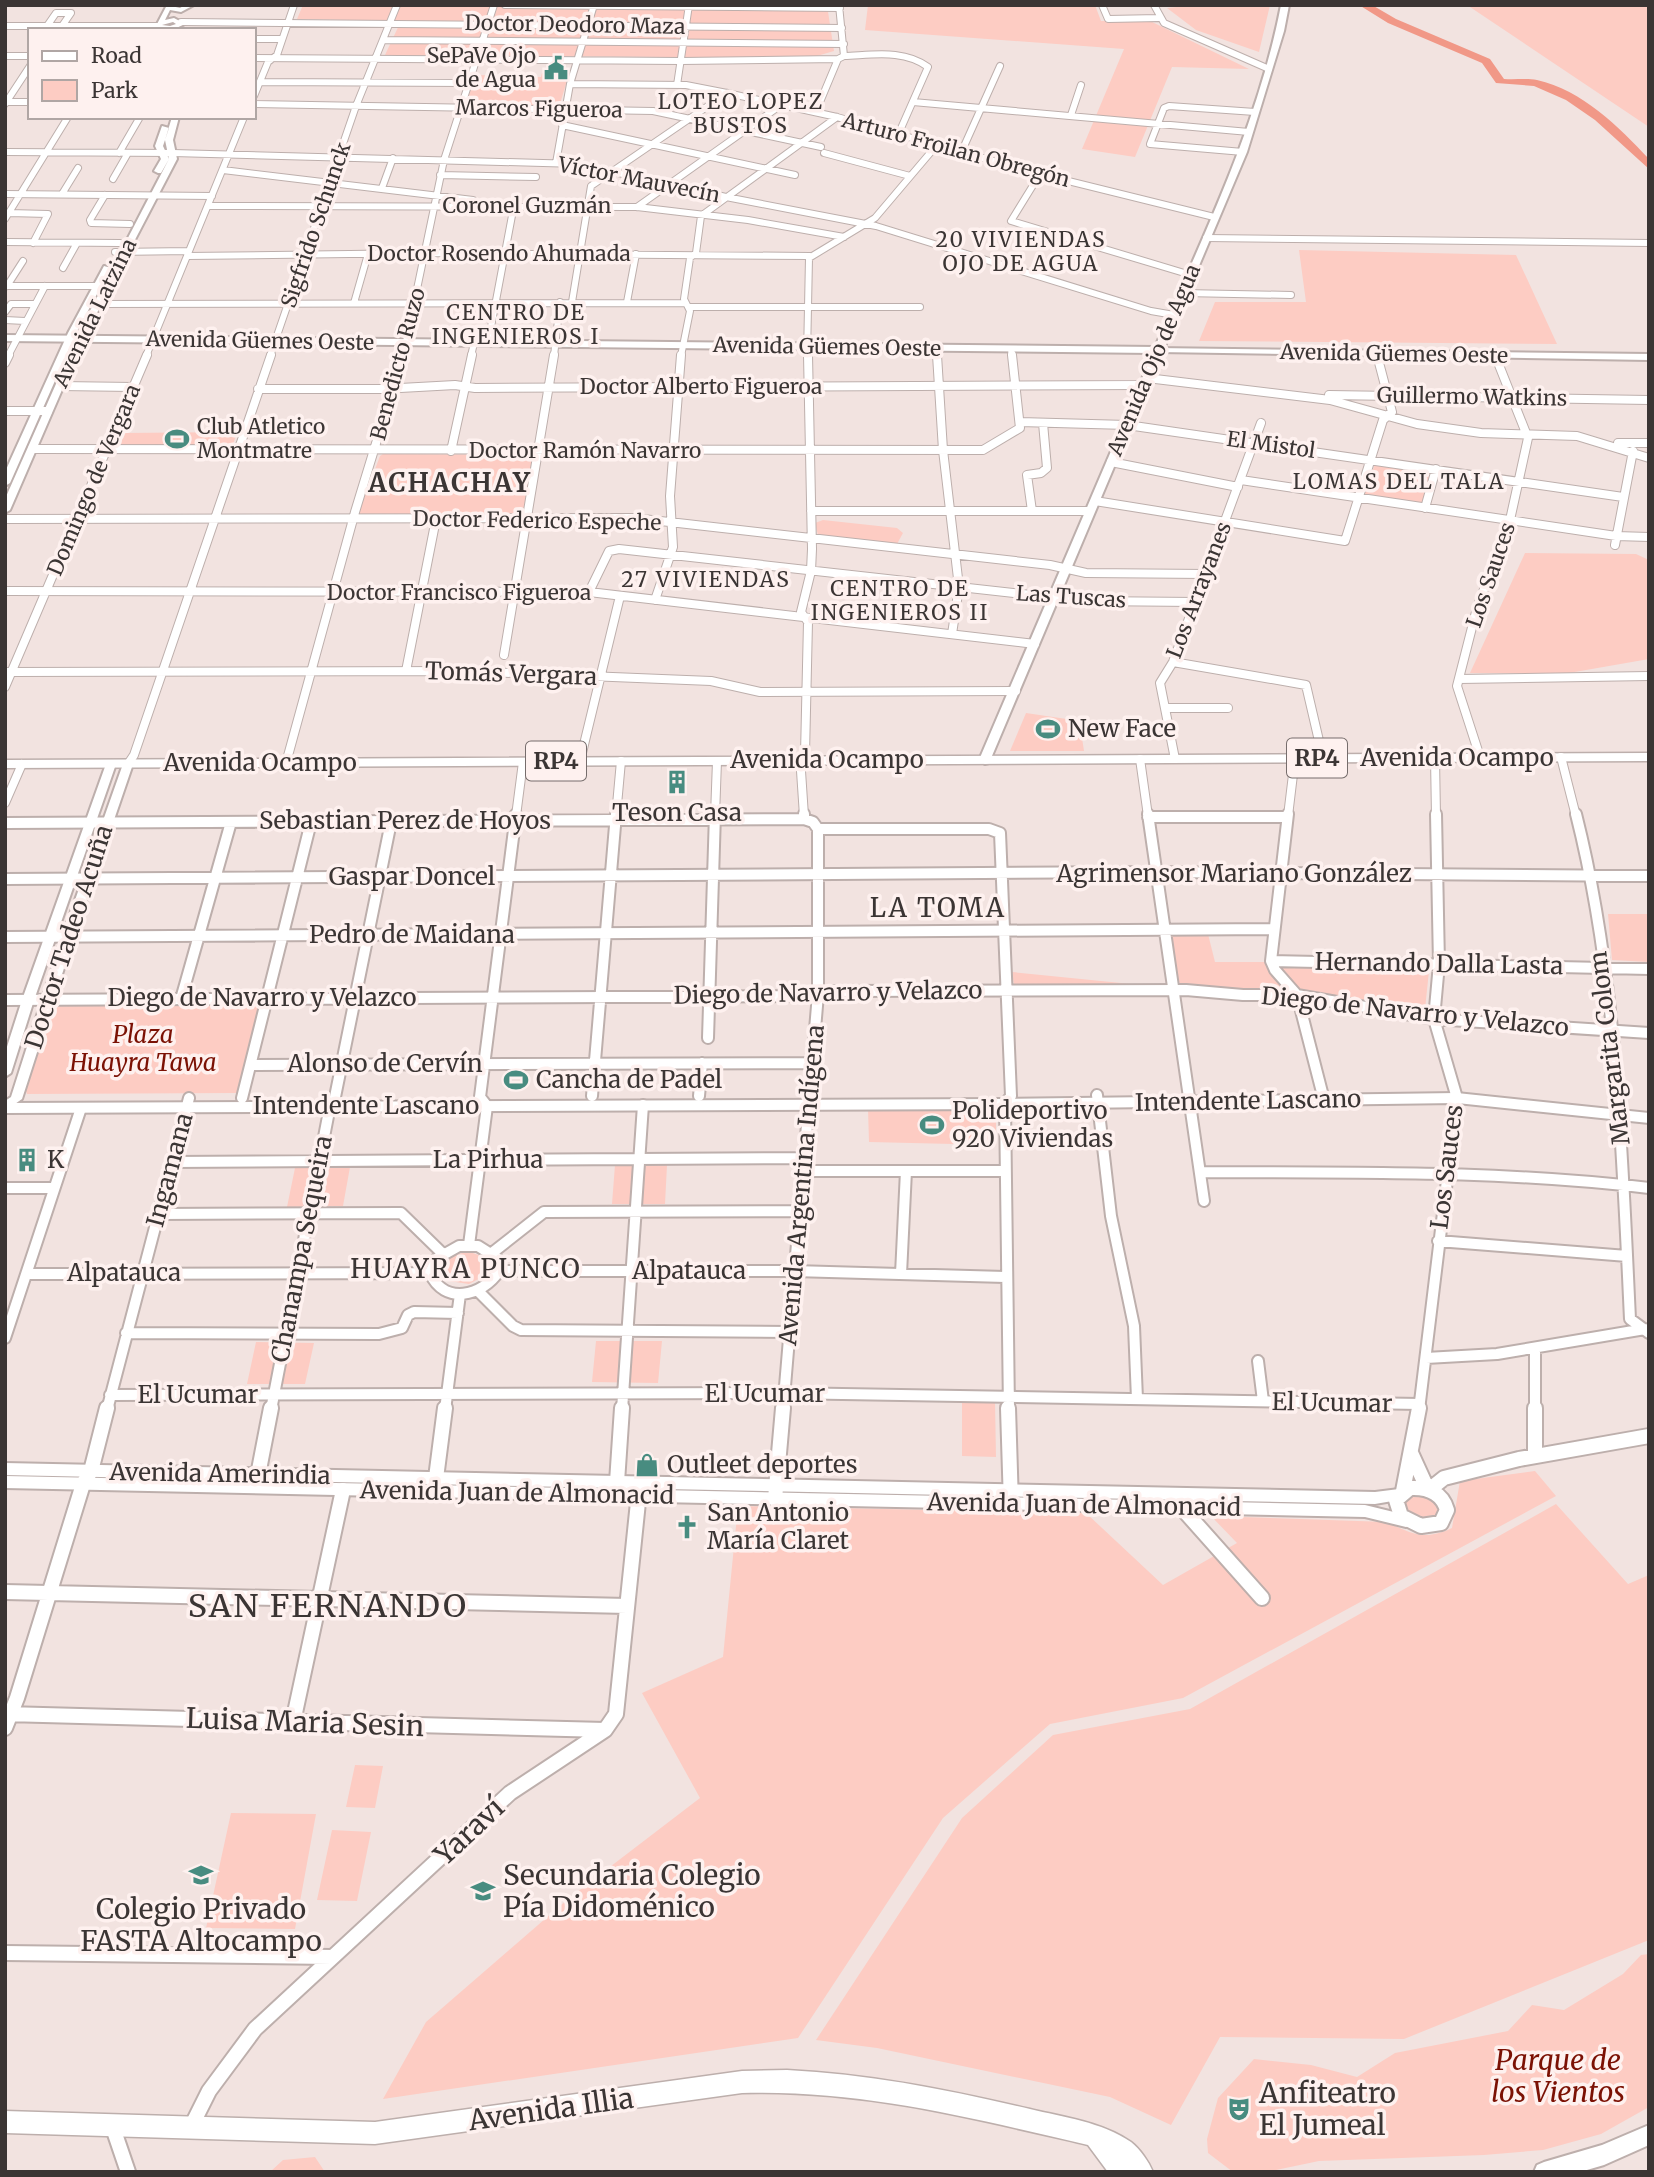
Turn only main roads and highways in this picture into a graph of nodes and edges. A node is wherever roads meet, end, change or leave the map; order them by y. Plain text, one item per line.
1 (1285, 5) edge
2 (11, 338) edge
3 (1158, 350) junction
4 (1649, 757) edge
5 (985, 760) junction
6 (5, 764) edge
7 (809, 1100) junction
8 (484, 1101) junction
9 (332, 1102) junction
10 (8, 1103) edge
11 (188, 1103) junction
12 (1649, 1110) edge
13 (1621, 1111) junction
14 (1649, 1118) edge
15 (5, 2122) edge
16 (1649, 2135) edge
17 (1137, 2171) edge
18 (1544, 2172) edge

1 - 3 main road, Avenida Ojo de Agua
2 - 3 main road, Avenida Güemes Oeste
3 - 5 main road, Avenida Ojo de Agua
4 - 5 main road, Avenida Ocampo / RP4
5 - 6 main road, Avenida Ocampo / RP4
7 - 8 main road, Intendente Lascano
7 - 8 main road, Intendente Lascano
7 - 13 main road, Intendente Lascano
8 - 9 main road, Intendente Lascano
9 - 11 main road, Intendente Lascano
9 - 11 main road, Intendente Lascano
10 - 11 main road, Intendente Lascano
10 - 11 main road, Intendente Lascano
12 - 13 main road, Intendente Lascano
13 - 14 main road, Intendente Lascano
15 - 17 main road, Avenida Illia
16 - 18 main road

